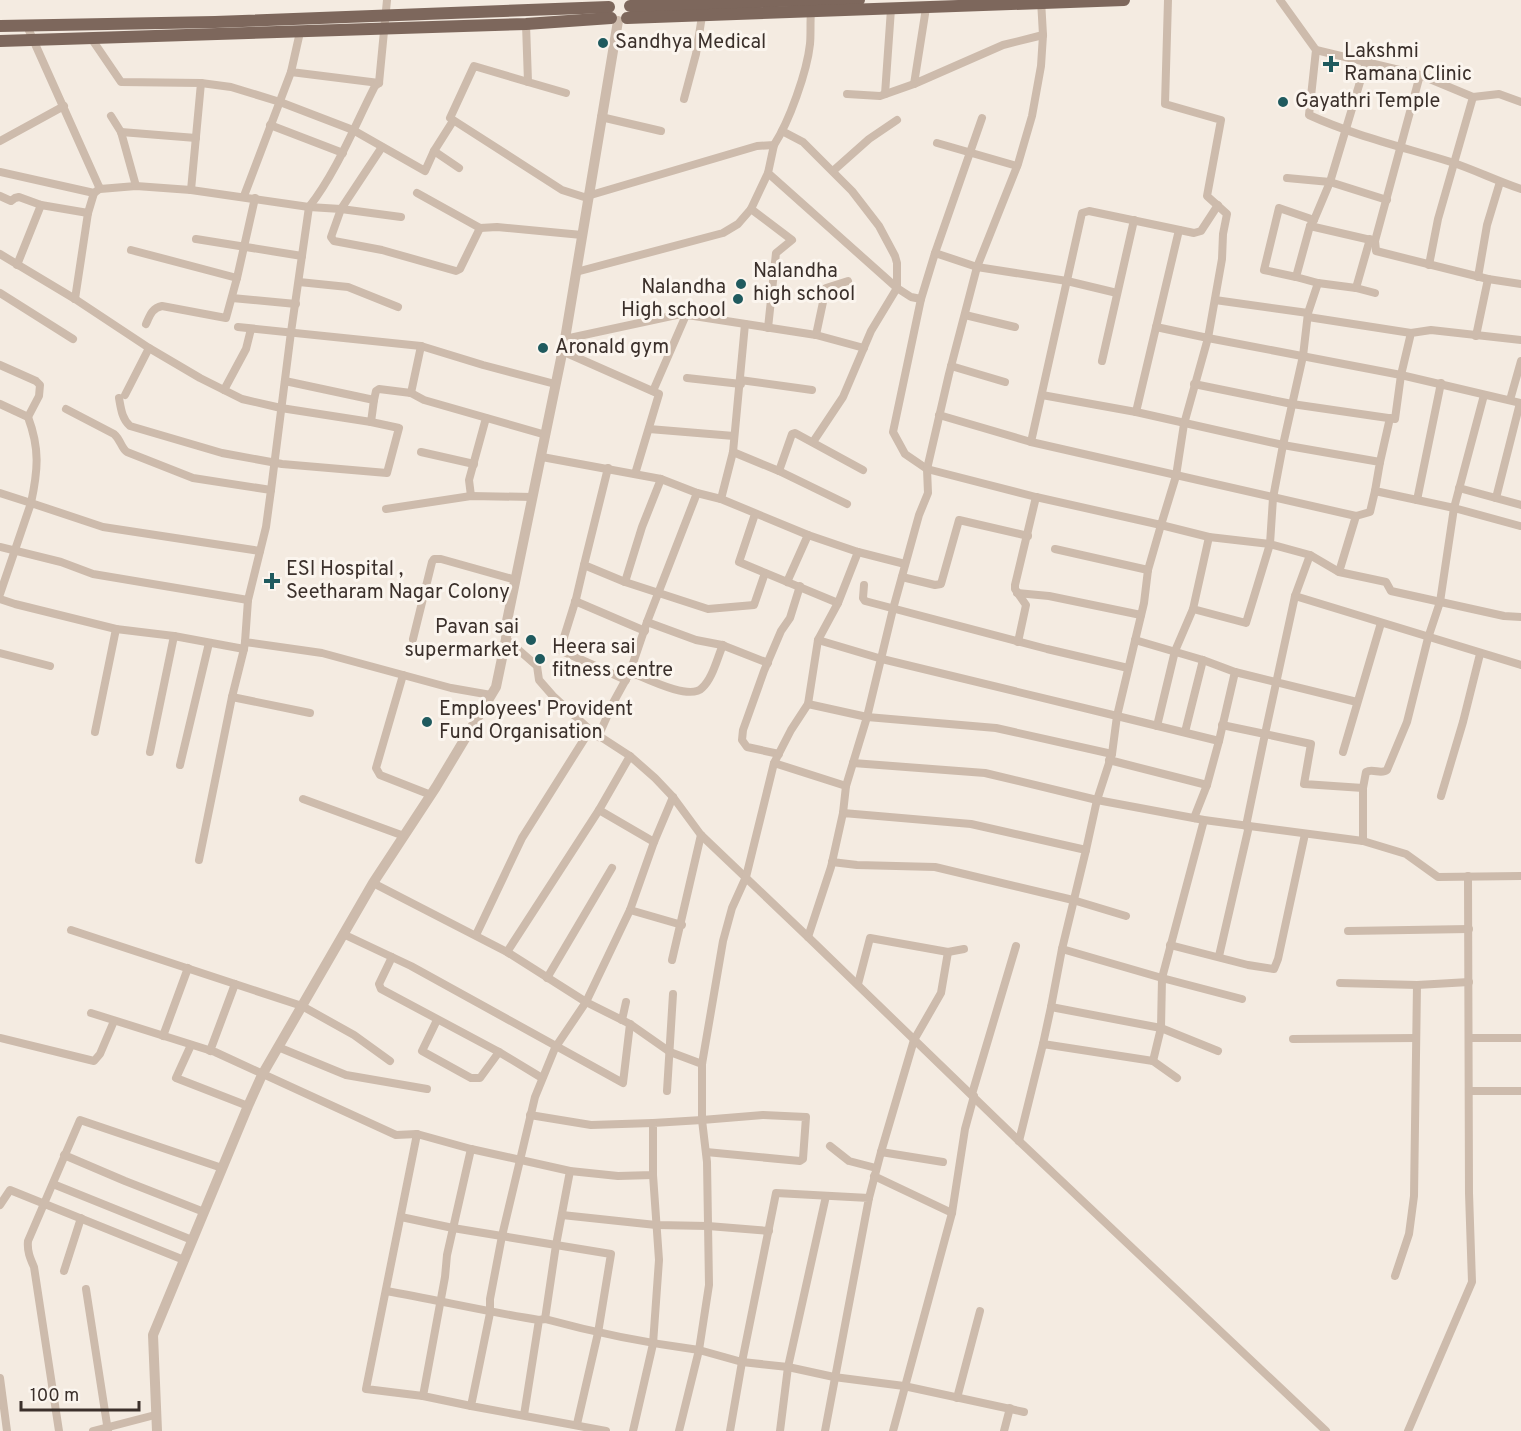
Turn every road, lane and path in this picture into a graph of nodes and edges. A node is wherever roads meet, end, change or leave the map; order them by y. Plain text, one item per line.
1 (387, 0) edge
2 (775, 0) edge
3 (859, 0) edge
4 (1124, 0) edge
5 (1168, 0) edge
6 (1280, 0) edge
7 (1038, 2) edge
8 (926, 8) junction
9 (891, 9) junction
10 (619, 10) edge
11 (811, 12) junction
12 (386, 14) junction
13 (702, 16) junction
14 (526, 24) junction
15 (0, 25) edge
16 (27, 26) junction
17 (384, 29) junction
18 (300, 32) junction
19 (1043, 35) junction
20 (91, 38) junction
21 (34, 40) junction
22 (0, 41) edge
23 (1316, 50) junction
24 (1366, 62) junction
25 (291, 72) junction
26 (1420, 75) junction
27 (528, 82) junction
28 (201, 83) junction
29 (379, 83) junction
30 (914, 84) junction
31 (566, 93) dead end
32 (847, 94) dead end
33 (885, 94) junction
34 (1473, 97) junction
35 (684, 99) dead end
36 (280, 102) junction
37 (1521, 102) edge
38 (64, 106) junction
39 (111, 116) dead end
40 (601, 117) junction
41 (982, 118) dead end
42 (897, 120) dead end
43 (453, 121) junction
44 (270, 125) junction
45 (352, 130) junction
46 (661, 131) dead end
47 (782, 131) junction
48 (1344, 131) junction
49 (121, 132) junction
50 (196, 138) junction
51 (0, 141) edge
52 (937, 143) dead end
53 (774, 145) junction
54 (382, 147) junction
55 (1401, 147) junction
56 (434, 151) junction
57 (970, 152) junction
58 (343, 153) junction
59 (1454, 163) junction
60 (1017, 165) junction
61 (459, 168) dead end
62 (833, 171) junction
63 (0, 172) edge
64 (768, 173) junction
65 (1287, 178) dead end
66 (1330, 182) junction
67 (1500, 182) junction
68 (136, 186) junction
69 (1521, 189) edge
70 (191, 190) junction
71 (97, 191) junction
72 (417, 193) dead end
73 (0, 196) edge
74 (244, 196) junction
75 (590, 197) junction
76 (255, 198) junction
77 (1388, 200) junction
78 (41, 205) junction
79 (1218, 205) junction
80 (309, 207) junction
81 (340, 209) junction
82 (751, 209) junction
83 (88, 213) junction
84 (401, 217) dead end
85 (1134, 220) junction
86 (1312, 223) junction
87 (480, 228) junction
88 (1179, 230) junction
89 (582, 235) junction
90 (196, 239) dead end
91 (1372, 240) junction
92 (243, 247) junction
93 (131, 250) dead end
94 (935, 253) junction
95 (0, 254) edge
96 (302, 255) junction
97 (17, 265) junction
98 (1428, 265) junction
99 (977, 267) junction
100 (576, 272) junction
101 (1296, 277) junction
102 (1478, 277) junction
103 (237, 278) junction
104 (1488, 279) junction
105 (848, 281) dead end
106 (1067, 281) junction
107 (299, 282) junction
108 (1318, 283) junction
109 (1521, 284) edge
110 (897, 288) junction
111 (1356, 288) junction
112 (1117, 292) junction
113 (0, 293) edge
114 (1375, 293) dead end
115 (232, 298) junction
116 (75, 299) junction
117 (921, 299) junction
118 (1215, 300) junction
119 (296, 304) junction
120 (398, 307) dead end
121 (686, 315) junction
122 (965, 315) junction
123 (1308, 315) junction
124 (146, 324) dead end
125 (745, 324) junction
126 (238, 327) dead end
127 (1016, 327) dead end
128 (1156, 327) junction
129 (768, 328) junction
130 (251, 329) junction
131 (291, 332) junction
132 (1412, 333) junction
133 (816, 335) junction
134 (1476, 336) junction
135 (1208, 338) junction
136 (73, 339) dead end
137 (565, 339) junction
138 (1521, 340) edge
139 (421, 346) junction
140 (149, 348) junction
141 (864, 348) junction
142 (562, 351) junction
143 (1303, 356) junction
144 (1521, 360) edge
145 (1102, 361) dead end
146 (0, 365) edge
147 (951, 366) junction
148 (1401, 375) junction
149 (687, 378) dead end
150 (285, 381) junction
151 (740, 382) junction
152 (1005, 382) dead end
153 (1441, 383) junction
154 (555, 384) junction
155 (1194, 384) junction
156 (224, 390) junction
157 (812, 390) dead end
158 (653, 391) junction
159 (411, 393) junction
160 (1042, 395) junction
161 (1484, 395) junction
162 (374, 400) junction
163 (1510, 400) junction
164 (1521, 403) edge
165 (0, 404) edge
166 (1292, 404) junction
167 (280, 408) junction
168 (66, 409) dead end
169 (1136, 412) junction
170 (939, 415) junction
171 (28, 417) junction
172 (486, 418) junction
173 (1390, 418) junction
174 (371, 422) junction
175 (1184, 424) junction
176 (650, 427) junction
177 (546, 435) junction
178 (734, 436) junction
179 (813, 442) junction
180 (1031, 442) junction
181 (1283, 445) junction
182 (421, 452) dead end
183 (733, 452) junction
184 (542, 457) junction
185 (1380, 462) junction
186 (273, 463) junction
187 (474, 464) junction
188 (608, 468) junction
189 (927, 469) junction
190 (863, 470) dead end
191 (779, 471) junction
192 (635, 474) junction
193 (1176, 476) junction
194 (661, 479) junction
195 (1459, 488) junction
196 (271, 490) junction
197 (1375, 491) junction
198 (0, 493) edge
199 (697, 493) junction
200 (471, 496) junction
201 (533, 497) junction
202 (1036, 497) junction
203 (1273, 498) junction
204 (1496, 498) junction
205 (721, 499) junction
206 (1417, 500) junction
207 (31, 503) junction
208 (847, 504) dead end
209 (1521, 505) edge
210 (1454, 508) junction
211 (386, 509) dead end
212 (755, 514) junction
213 (1356, 516) junction
214 (1161, 525) junction
215 (1521, 525) edge
216 (808, 535) junction
217 (1028, 536) junction
218 (1209, 537) junction
219 (1269, 544) junction
220 (0, 547) edge
221 (1055, 549) dead end
222 (16, 551) junction
223 (260, 551) junction
224 (858, 552) junction
225 (1310, 555) junction
226 (905, 564) junction
227 (584, 565) junction
228 (1148, 570) junction
229 (1339, 572) junction
230 (765, 573) junction
231 (902, 577) junction
232 (516, 580) junction
233 (624, 582) junction
234 (787, 582) junction
235 (864, 585) dead end
236 (800, 586) junction
237 (1017, 592) junction
238 (0, 594) edge
239 (658, 594) junction
240 (1295, 596) junction
241 (0, 599) edge
242 (248, 600) junction
243 (575, 601) junction
244 (1440, 602) junction
245 (838, 603) junction
246 (892, 609) junction
247 (1193, 609) junction
248 (1141, 615) junction
249 (1521, 617) edge
250 (1380, 623) junction
251 (646, 626) junction
252 (116, 629) junction
253 (174, 636) junction
254 (1428, 638) junction
255 (413, 639) dead end
256 (506, 639) junction
257 (818, 640) junction
258 (1135, 640) junction
259 (1018, 642) junction
260 (209, 643) junction
261 (723, 645) junction
262 (244, 646) junction
263 (1175, 651) junction
264 (0, 654) edge
265 (1480, 654) junction
266 (882, 659) junction
267 (1203, 660) junction
268 (768, 663) junction
269 (1521, 665) edge
270 (50, 666) dead end
271 (1128, 668) junction
272 (1235, 672) junction
273 (403, 675) junction
274 (628, 676) junction
275 (1276, 682) junction
276 (491, 695) junction
277 (232, 697) junction
278 (1358, 702) junction
279 (808, 704) junction
280 (310, 713) dead end
281 (1117, 716) junction
282 (867, 717) junction
283 (1222, 725) junction
284 (1156, 726) junction
285 (590, 730) junction
286 (95, 732) dead end
287 (1185, 732) junction
288 (1265, 734) junction
289 (598, 737) junction
290 (1219, 741) junction
291 (150, 752) dead end
292 (1343, 752) dead end
293 (779, 754) junction
294 (630, 756) junction
295 (1110, 757) junction
296 (774, 763) junction
297 (853, 763) junction
298 (180, 765) dead end
299 (1207, 785) junction
300 (846, 786) junction
301 (1363, 788) junction
302 (431, 795) junction
303 (673, 796) junction
304 (1441, 796) dead end
305 (303, 799) dead end
306 (1097, 800) junction
307 (599, 810) junction
308 (843, 813) junction
309 (1194, 818) junction
310 (1204, 820) junction
311 (1248, 826) junction
312 (1305, 834) junction
313 (701, 835) junction
314 (404, 836) junction
315 (1363, 841) junction
316 (654, 842) junction
317 (1086, 850) junction
318 (199, 860) dead end
319 (832, 862) junction
320 (612, 868) dead end
321 (1468, 876) junction
322 (1521, 876) edge
323 (746, 877) junction
324 (373, 883) junction
325 (1073, 900) junction
326 (630, 910) junction
327 (1126, 916) dead end
328 (682, 925) junction
329 (1469, 929) junction
330 (71, 930) dead end
331 (1348, 931) dead end
332 (343, 934) junction
333 (476, 935) junction
334 (808, 937) junction
335 (1170, 945) junction
336 (1016, 946) dead end
337 (964, 949) dead end
338 (1062, 949) junction
339 (507, 952) junction
340 (948, 952) junction
341 (1219, 956) junction
342 (392, 957) junction
343 (672, 960) dead end
344 (188, 968) junction
345 (547, 978) junction
346 (1162, 978) junction
347 (1469, 982) junction
348 (1340, 983) dead end
349 (235, 984) junction
350 (858, 984) junction
351 (1417, 985) junction
352 (673, 994) dead end
353 (1242, 999) dead end
354 (586, 1002) junction
355 (626, 1002) dead end
356 (302, 1006) junction
357 (1051, 1007) junction
358 (91, 1013) dead end
359 (114, 1020) junction
360 (437, 1020) junction
361 (626, 1022) junction
362 (1161, 1028) junction
363 (164, 1036) junction
364 (0, 1038) edge
365 (1416, 1038) junction
366 (1469, 1038) junction
367 (1521, 1038) edge
368 (1293, 1039) dead end
369 (914, 1040) junction
370 (1043, 1044) junction
371 (191, 1045) junction
372 (278, 1047) junction
373 (555, 1048) junction
374 (210, 1051) junction
375 (1218, 1051) dead end
376 (499, 1052) junction
377 (670, 1052) junction
378 (390, 1061) dead end
379 (1153, 1061) junction
380 (702, 1065) junction
381 (262, 1075) junction
382 (542, 1078) junction
383 (1178, 1078) dead end
384 (427, 1089) dead end
385 (667, 1091) dead end
386 (1470, 1091) junction
387 (1521, 1091) edge
388 (973, 1095) junction
389 (248, 1107) junction
390 (530, 1115) junction
391 (702, 1120) junction
392 (653, 1123) junction
393 (417, 1134) junction
394 (1019, 1141) junction
395 (830, 1146) dead end
396 (471, 1149) junction
397 (706, 1152) junction
398 (880, 1152) junction
399 (64, 1155) junction
400 (519, 1160) junction
401 (943, 1162) dead end
402 (222, 1168) junction
403 (570, 1171) junction
404 (875, 1172) junction
405 (653, 1175) junction
406 (53, 1184) junction
407 (826, 1196) junction
408 (869, 1198) junction
409 (45, 1204) junction
410 (0, 1205) edge
411 (204, 1212) junction
412 (952, 1213) junction
413 (562, 1215) junction
414 (400, 1217) junction
415 (81, 1218) junction
416 (656, 1225) junction
417 (708, 1226) junction
418 (453, 1228) junction
419 (769, 1231) junction
420 (502, 1236) junction
421 (192, 1240) junction
422 (556, 1245) junction
423 (184, 1260) junction
424 (64, 1270) dead end
425 (1395, 1276) dead end
426 (86, 1289) dead end
427 (386, 1292) junction
428 (440, 1301) junction
429 (980, 1311) dead end
430 (490, 1313) junction
431 (542, 1320) junction
432 (598, 1333) junction
433 (653, 1344) junction
434 (699, 1350) junction
435 (742, 1362) junction
436 (788, 1367) junction
437 (834, 1377) junction
438 (0, 1378) edge
439 (904, 1386) junction
440 (423, 1396) junction
441 (957, 1398) junction
442 (471, 1406) junction
443 (1010, 1408) junction
444 (1024, 1412) dead end
445 (155, 1415) junction
446 (524, 1415) junction
447 (577, 1424) junction
448 (107, 1430) edge
449 (7, 1431) edge
450 (59, 1431) edge
451 (93, 1431) edge
452 (157, 1431) edge
453 (606, 1431) edge
454 (633, 1431) edge
455 (679, 1431) edge
456 (730, 1431) edge
457 (780, 1431) edge
458 (825, 1431) edge
459 (893, 1431) edge
460 (1004, 1431) edge
461 (1326, 1431) edge
462 (1408, 1431) edge

1 - 12 street
2 - 3 main road
2 - 10 main road
4 - 7 main road
5 - 79 street
6 - 23 street
7 - 8 main road
7 - 19 street
8 - 9 main road
8 - 30 street
9 - 11 main road
9 - 33 street
10 - 12 main road
10 - 13 main road
10 - 14 main road
10 - 40 street
11 - 13 main road
11 - 47 street
12 - 16 main road
12 - 17 street
13 - 35 street
14 - 17 main road
14 - 27 street
15 - 16 main road
16 - 21 street
17 - 18 main road
17 - 29 street
18 - 20 main road
18 - 25 street
19 - 30 street
19 - 60 street
20 - 21 main road
20 - 28 street
21 - 22 main road
21 - 38 street
23 - 24 street
23 - 48 street
24 - 26 street
24 - 48 street
25 - 29 street
25 - 36 street
26 - 34 street
26 - 55 street
27 - 31 street
27 - 43 street
28 - 36 street
28 - 50 street
29 - 45 street
30 - 33 street
32 - 33 street
34 - 37 street
34 - 59 street
36 - 44 street
36 - 45 street
38 - 51 street
38 - 71 street
39 - 49 street
40 - 46 street
40 - 75 street
41 - 57 street
42 - 62 street
43 - 56 street
43 - 75 street
44 - 58 street
44 - 74 street
45 - 54 street
45 - 58 street
47 - 53 street
47 - 62 street
48 - 55 street
48 - 66 street
49 - 50 street
49 - 68 street
50 - 70 street
52 - 57 street
53 - 64 street
53 - 75 street
54 - 56 street
54 - 81 street
55 - 59 street
55 - 77 street
56 - 61 street
57 - 60 street
57 - 94 street
58 - 80 street
59 - 67 street
59 - 98 street
60 - 99 street
62 - 110 street
63 - 71 street
64 - 82 street
64 - 110 street
65 - 66 street
66 - 77 street
66 - 86 street
67 - 69 street
67 - 102 street
68 - 70 street
68 - 71 street
70 - 74 street
71 - 83 street
72 - 87 street
73 - 78 street
74 - 76 street
75 - 89 street
76 - 80 street
76 - 92 street
77 - 91 street
78 - 83 street
78 - 97 street
79 - 88 street
79 - 118 street
80 - 81 street
80 - 96 street
81 - 84 street
81 - 87 street
82 - 100 street
82 - 129 street
83 - 116 street
85 - 88 street
85 - 106 street
85 - 112 street
86 - 91 street
86 - 101 street
86 - 101 street
87 - 89 street
88 - 128 street
89 - 100 street
90 - 92 street
91 - 98 street
91 - 111 street
92 - 96 street
92 - 103 street
93 - 103 street
94 - 99 street
94 - 117 street
95 - 97 street
96 - 107 street
97 - 116 street
98 - 102 street
99 - 106 street
99 - 122 street
100 - 137 street
101 - 108 street
102 - 104 street
103 - 115 street
104 - 109 street
104 - 134 street
105 - 133 street
106 - 112 street
106 - 160 street
107 - 119 street
107 - 120 street
108 - 111 street
108 - 123 street
110 - 117 street
110 - 141 street
111 - 114 street
112 - 145 street
113 - 136 street
115 - 119 street
115 - 124 street
116 - 140 street
117 - 189 street
118 - 123 street
118 - 135 street
119 - 131 street
121 - 125 street
121 - 137 street
121 - 158 street
122 - 127 street
122 - 147 street
123 - 132 street
123 - 143 street
125 - 129 street
125 - 151 street
126 - 130 street
128 - 135 street
128 - 169 street
129 - 133 street
130 - 131 street
130 - 156 street
131 - 139 street
131 - 150 street
132 - 134 street
132 - 148 street
133 - 141 street
134 - 138 street
135 - 143 street
135 - 155 street
137 - 142 street
139 - 154 street
139 - 159 street
140 - 156 street
140 - 186 street
141 - 179 street
142 - 154 street
142 - 158 street
143 - 148 street
143 - 166 street
144 - 163 street
146 - 171 street
147 - 152 street
147 - 170 street
148 - 153 street
148 - 173 street
149 - 151 street
150 - 162 street
150 - 167 street
151 - 157 street
151 - 178 street
153 - 161 street
153 - 206 street
154 - 177 street
155 - 166 street
155 - 175 street
156 - 167 street
158 - 176 street
159 - 162 street
159 - 172 street
160 - 169 street
160 - 180 street
161 - 163 street
161 - 195 street
162 - 174 street
163 - 164 street
164 - 204 street
165 - 171 street
166 - 173 street
166 - 181 street
167 - 174 street
167 - 186 street
168 - 196 street
169 - 175 street
170 - 180 street
170 - 189 street
171 - 207 street
172 - 177 street
172 - 187 street
173 - 185 street
174 - 186 street
175 - 181 street
175 - 193 street
176 - 178 street
176 - 192 street
177 - 184 street
178 - 183 street
179 - 190 street
179 - 191 street
180 - 193 street
181 - 185 street
181 - 203 street
182 - 187 street
183 - 191 street
183 - 205 street
184 - 188 street
184 - 201 street
185 - 197 street
186 - 196 street
187 - 200 street
188 - 192 street
188 - 227 street
189 - 202 street
189 - 226 street
191 - 208 street
192 - 194 street
193 - 203 street
193 - 214 street
194 - 199 street
194 - 233 street
195 - 204 street
195 - 210 street
196 - 223 street
197 - 206 street
197 - 213 street
198 - 207 street
199 - 205 street
199 - 239 street
200 - 201 street
200 - 211 street
201 - 232 street
202 - 214 street
202 - 217 street
203 - 213 street
203 - 219 street
204 - 209 street
205 - 212 street
206 - 210 street
207 - 222 street
207 - 223 street
210 - 215 street
210 - 244 street
212 - 216 street
212 - 230 street
213 - 229 street
214 - 218 street
214 - 228 street
216 - 224 street
216 - 234 street
217 - 231 street
217 - 237 street
218 - 219 street
218 - 247 street
219 - 225 street
219 - 247 street
220 - 222 street
221 - 228 street
222 - 238 street
222 - 242 street
223 - 242 street
224 - 226 street
224 - 245 street
225 - 229 street
225 - 240 street
226 - 231 street
227 - 233 street
227 - 243 street
228 - 248 street
229 - 244 street
230 - 234 street
230 - 239 street
231 - 246 street
232 - 255 street
232 - 256 street
233 - 239 street
234 - 236 street
235 - 246 street
236 - 245 street
236 - 268 street
237 - 248 street
237 - 259 street
239 - 251 street
240 - 250 street
240 - 275 street
241 - 252 street
242 - 262 street
243 - 251 street
243 - 274 street
244 - 249 street
244 - 254 street
245 - 257 street
246 - 259 street
246 - 266 street
247 - 263 street
248 - 258 street
250 - 254 street
250 - 278 street
251 - 261 street
251 - 274 street
252 - 253 street
252 - 286 street
253 - 260 street
253 - 291 street
254 - 265 street
254 - 301 street
256 - 276 street
256 - 285 street
257 - 266 street
257 - 279 street
258 - 263 street
258 - 271 street
259 - 271 street
260 - 262 street
260 - 298 street
261 - 268 street
261 - 274 street
262 - 273 street
262 - 277 street
263 - 267 street
263 - 284 street
264 - 270 street
265 - 269 street
265 - 304 street
266 - 281 street
266 - 282 street
267 - 272 street
267 - 287 street
268 - 293 street
271 - 281 street
272 - 275 street
272 - 283 street
273 - 276 street
273 - 302 street
274 - 289 street
275 - 278 street
275 - 288 street
276 - 302 street
277 - 280 street
277 - 318 street
278 - 292 street
279 - 282 street
279 - 293 street
281 - 284 street
281 - 295 street
282 - 295 street
282 - 297 street
283 - 288 street
283 - 290 street
284 - 287 street
285 - 289 street
285 - 333 street
287 - 290 street
288 - 301 street
288 - 311 street
289 - 294 street
290 - 299 street
293 - 296 street
294 - 303 street
294 - 307 street
295 - 299 street
295 - 306 street
296 - 300 street
296 - 323 street
297 - 300 street
297 - 306 street
299 - 309 street
300 - 308 street
301 - 315 street
302 - 314 street
303 - 313 street
303 - 316 street
305 - 314 street
306 - 309 street
306 - 317 street
307 - 316 street
307 - 339 street
308 - 317 street
308 - 319 street
309 - 310 street
310 - 311 street
310 - 335 street
311 - 312 street
311 - 341 street
312 - 315 street
312 - 341 street
313 - 323 street
313 - 328 street
314 - 324 street
315 - 321 street
316 - 326 street
317 - 325 street
319 - 325 street
319 - 334 street
320 - 345 street
321 - 322 street
321 - 329 street
323 - 334 street
323 - 380 street
324 - 332 street
324 - 333 street
325 - 327 street
325 - 338 street
326 - 328 street
326 - 354 street
328 - 343 street
329 - 331 street
329 - 347 street
330 - 344 street
332 - 342 street
332 - 356 street
333 - 339 street
334 - 350 street
335 - 341 street
335 - 346 street
336 - 388 street
337 - 340 street
338 - 346 street
338 - 357 street
339 - 345 street
340 - 350 street
340 - 369 street
342 - 360 street
342 - 373 street
344 - 349 street
344 - 363 street
345 - 354 street
346 - 353 street
346 - 362 street
347 - 351 street
347 - 366 street
348 - 351 street
349 - 356 street
349 - 374 street
350 - 369 street
351 - 365 street
352 - 377 street
354 - 361 street
354 - 373 street
355 - 361 street
356 - 372 street
356 - 378 street
357 - 362 street
357 - 370 street
358 - 359 street
359 - 363 street
359 - 364 street
360 - 376 street
360 - 376 street
361 - 373 street
361 - 377 street
362 - 375 street
362 - 379 street
363 - 371 street
365 - 368 street
365 - 425 street
366 - 367 street
366 - 386 street
369 - 388 street
369 - 398 street
370 - 379 street
370 - 394 street
371 - 374 street
371 - 389 street
372 - 381 street
372 - 384 street
373 - 382 street
374 - 381 street
376 - 382 street
377 - 380 street
377 - 385 street
379 - 383 street
380 - 391 street
381 - 389 street
381 - 393 street
382 - 390 street
386 - 387 street
386 - 462 street
388 - 394 street
388 - 412 street
389 - 402 street
390 - 392 street
390 - 400 street
391 - 392 street
391 - 397 street
391 - 397 street
392 - 405 street
393 - 396 street
393 - 414 street
394 - 461 street
395 - 404 street
396 - 400 street
396 - 418 street
397 - 417 street
398 - 401 street
398 - 404 street
399 - 402 street
399 - 406 street
399 - 411 street
400 - 403 street
400 - 420 street
402 - 411 street
403 - 405 street
403 - 413 street
404 - 408 street
404 - 412 street
405 - 416 street
406 - 409 street
406 - 421 street
407 - 408 street
407 - 419 street
407 - 436 street
408 - 437 street
409 - 410 street
409 - 415 street
409 - 450 street
411 - 421 street
412 - 439 street
413 - 416 street
413 - 422 street
414 - 418 street
414 - 427 street
415 - 423 street
415 - 424 street
416 - 417 street
416 - 433 street
417 - 419 street
417 - 434 street
418 - 420 street
418 - 428 street
419 - 435 street
420 - 422 street
420 - 430 street
421 - 423 street
422 - 431 street
422 - 432 street
423 - 445 street
426 - 448 street
427 - 428 street
427 - 440 street
428 - 430 street
428 - 440 street
429 - 441 street
430 - 431 street
430 - 442 street
431 - 432 street
431 - 446 street
432 - 433 street
432 - 447 street
433 - 434 street
433 - 454 street
434 - 435 street
434 - 455 street
435 - 436 street
435 - 456 street
436 - 437 street
436 - 457 street
437 - 439 street
437 - 458 street
438 - 449 street
439 - 441 street
439 - 459 street
440 - 442 street
441 - 443 street
442 - 446 street
443 - 444 street
443 - 460 street
445 - 448 street
445 - 452 street
446 - 447 street
447 - 453 street
448 - 451 street

